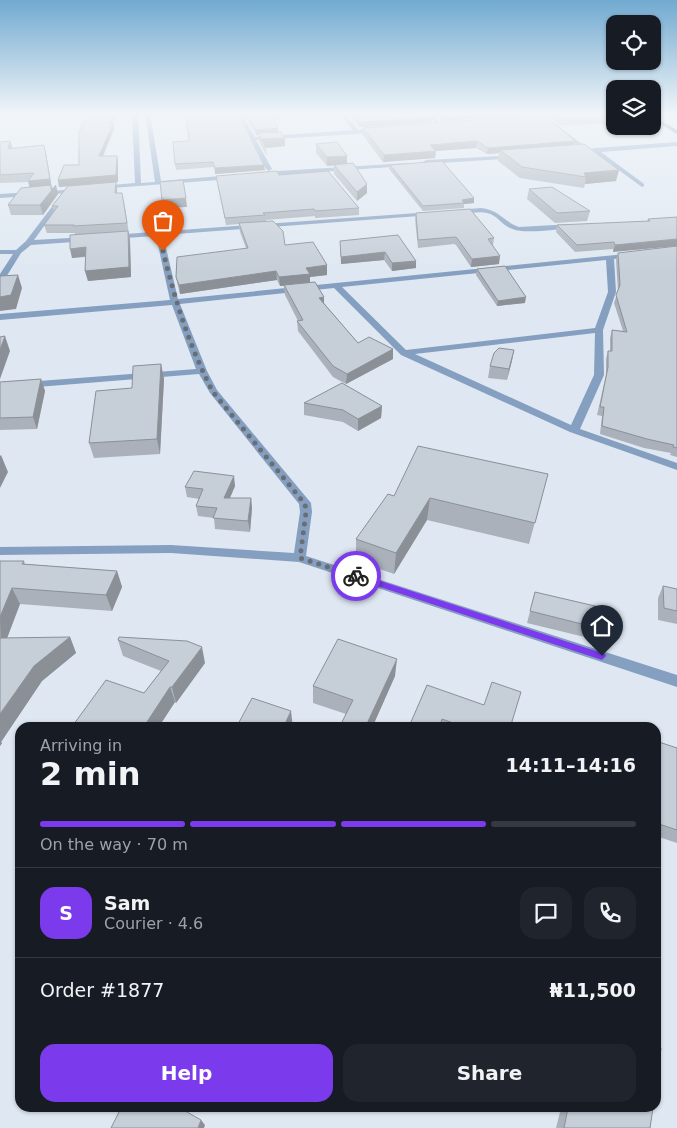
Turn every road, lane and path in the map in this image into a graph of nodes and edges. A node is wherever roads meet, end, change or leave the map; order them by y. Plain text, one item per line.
1 (137, 166) edge
2 (154, 166) edge
3 (267, 166) edge
4 (323, 166) edge
5 (347, 166) edge
6 (616, 166) edge
7 (269, 169) junction
8 (239, 174) edge
9 (156, 179) junction
10 (138, 181) junction
11 (99, 182) edge
12 (642, 185) dead end
13 (93, 188) edge
14 (0, 190) edge
15 (66, 191) junction
16 (0, 196) edge
17 (437, 213) edge
18 (447, 213) edge
19 (578, 226) edge
20 (159, 234) junction
21 (94, 238) edge
22 (104, 238) edge
23 (29, 243) junction
24 (0, 252) edge
25 (18, 252) junction
26 (638, 254) edge
27 (610, 258) junction
28 (0, 280) edge
29 (335, 285) junction
30 (175, 302) junction
31 (0, 317) edge
32 (599, 330) junction
33 (404, 354) junction
34 (202, 371) junction
35 (0, 387) edge
36 (574, 430) junction
37 (677, 467) edge
38 (0, 551) edge
39 (300, 558) junction
40 (677, 681) edge

1 - 10 street
2 - 9 street
3 - 7 street
4 - 7 street
5 - 7 street
6 - 12 street
8 - 9 street
9 - 10 street
10 - 11 street
10 - 13 street
14 - 15 street
15 - 16 street
15 - 23 street
17 - 20 street
18 - 19 street
20 - 22 street
20 - 30 street
21 - 23 street
23 - 25 street
24 - 25 street
25 - 28 street
26 - 27 street
27 - 29 street
27 - 32 street
29 - 30 street
29 - 33 street
30 - 31 street
30 - 34 street
32 - 33 street
32 - 36 street
33 - 36 street
34 - 35 street
34 - 39 street
36 - 37 street
38 - 39 street
39 - 40 street

